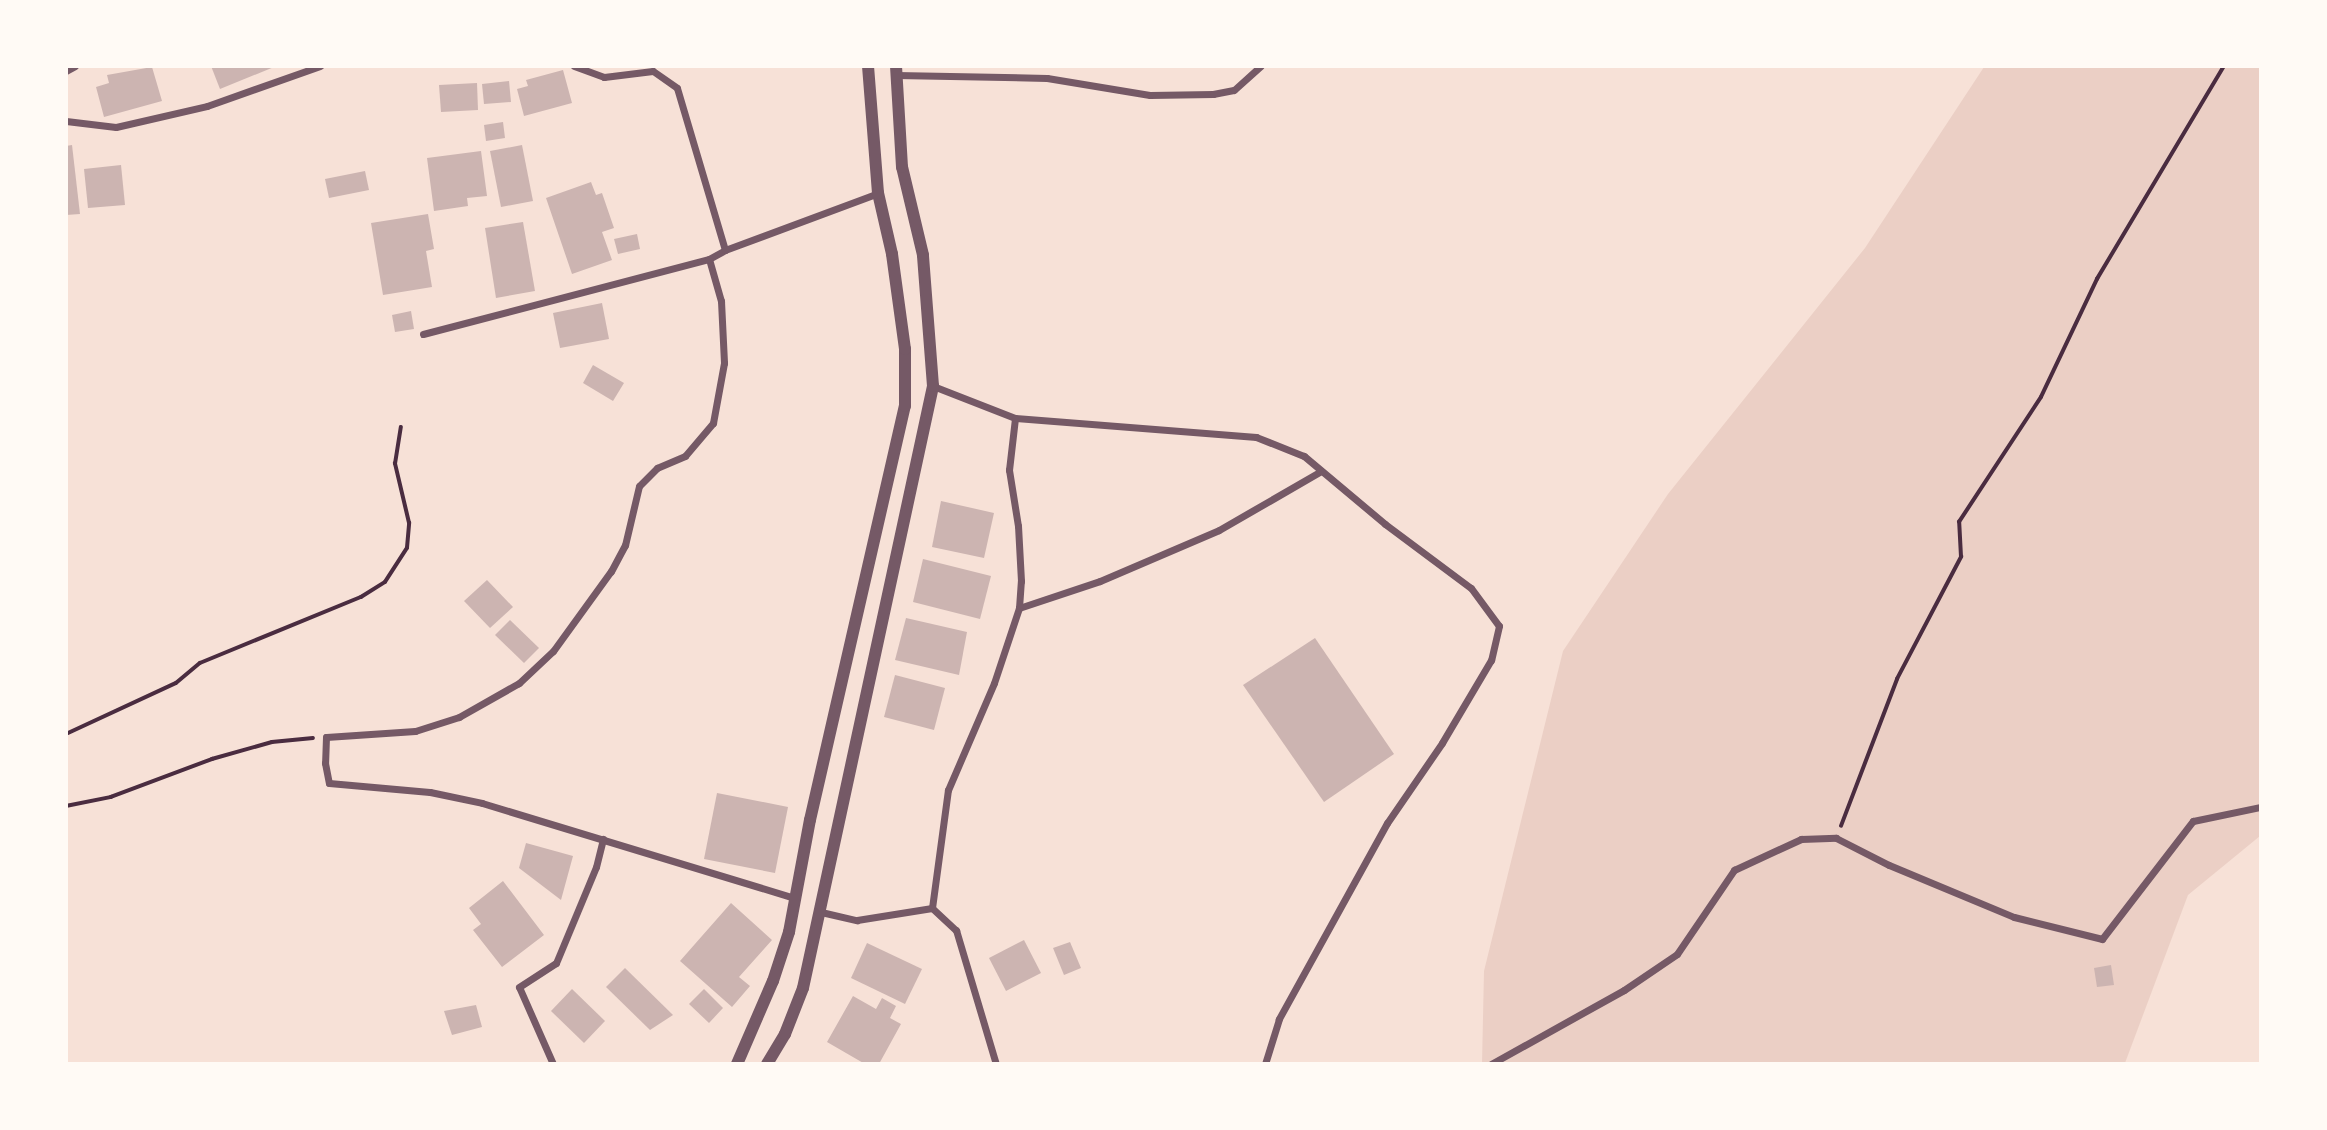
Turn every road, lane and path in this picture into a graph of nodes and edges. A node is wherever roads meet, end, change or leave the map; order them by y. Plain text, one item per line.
1 (75, 66) edge
2 (320, 66) edge
3 (574, 66) edge
4 (868, 66) edge
5 (1261, 66) edge
6 (2224, 66) edge
7 (66, 71) edge
8 (896, 71) edge
9 (66, 121) edge
10 (878, 193) junction
11 (725, 250) junction
12 (709, 260) junction
13 (423, 334) dead end
14 (933, 386) junction
15 (1015, 418) junction
16 (401, 427) dead end
17 (1321, 471) junction
18 (1019, 608) junction
19 (66, 734) edge
20 (326, 737) junction
21 (66, 806) edge
22 (2260, 807) edge
23 (1836, 838) junction
24 (603, 839) junction
25 (795, 898) junction
26 (932, 908) junction
27 (821, 912) junction
28 (553, 1063) edge
29 (737, 1063) edge
30 (767, 1063) edge
31 (996, 1063) edge
32 (1265, 1063) edge
33 (1491, 1063) edge

1 - 7 street
2 - 9 street
3 - 11 street
4 - 10 street
5 - 8 street
6 - 23 path
8 - 14 street
10 - 11 street
10 - 25 street
11 - 12 street
12 - 13 street
12 - 20 street
14 - 15 street
14 - 27 street
15 - 17 street
15 - 18 street
16 - 19 path
17 - 18 street
17 - 32 street
18 - 26 street
20 - 21 path
20 - 24 street
22 - 23 street
23 - 33 street
24 - 25 street
24 - 28 street
25 - 29 street
26 - 27 street
26 - 31 street
27 - 30 street

